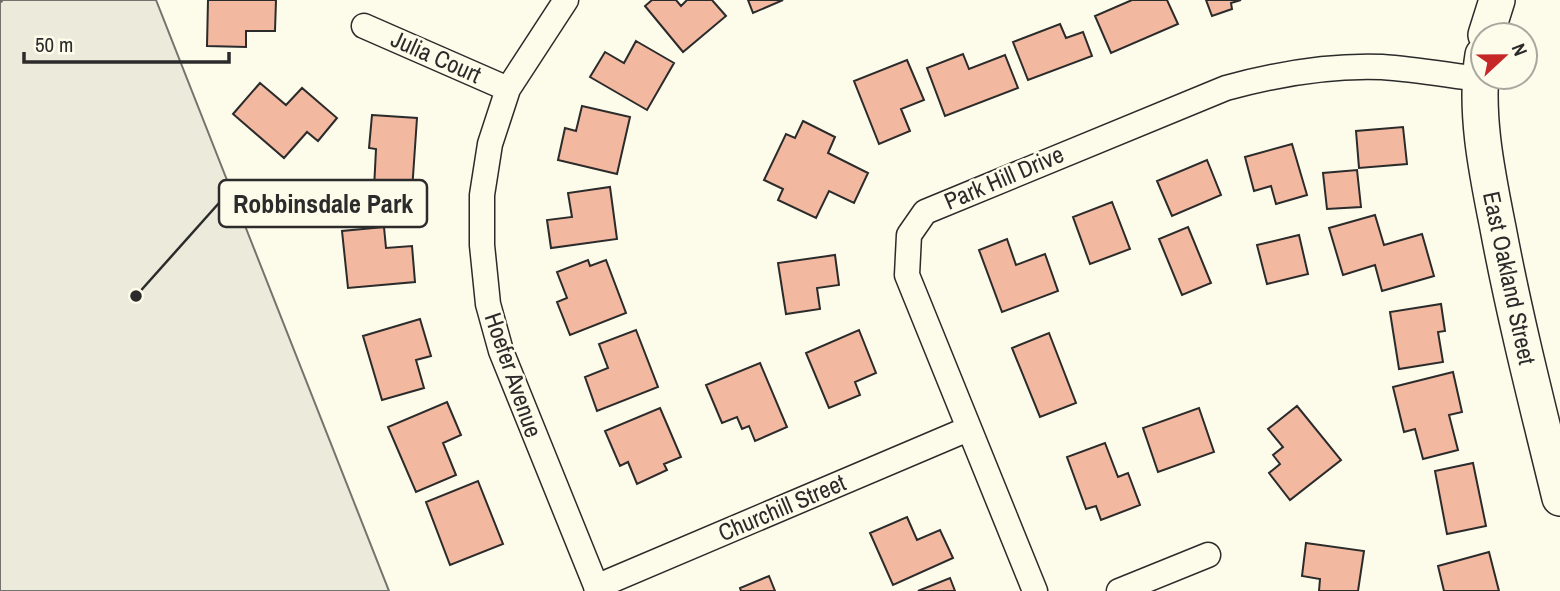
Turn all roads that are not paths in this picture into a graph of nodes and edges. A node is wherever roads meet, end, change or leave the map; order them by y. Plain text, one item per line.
1 (566, 0) edge
2 (1497, 0) edge
3 (1490, 21) edge
4 (364, 26) dead end
5 (1469, 67) edge
6 (508, 89) junction
7 (1483, 91) edge
8 (968, 429) junction
9 (1560, 498) edge
10 (1209, 555) dead end
11 (597, 589) edge
12 (1035, 591) edge
13 (1119, 591) edge

1 - 6 street, Hoefer Avenue
2 - 3 street
4 - 6 street, Julia Court
5 - 8 street, Park Hill Drive
6 - 11 street, Hoefer Avenue
7 - 9 street, East Oakland Street
8 - 11 street, Churchill Street
8 - 12 street, Park Hill Drive
10 - 13 street

